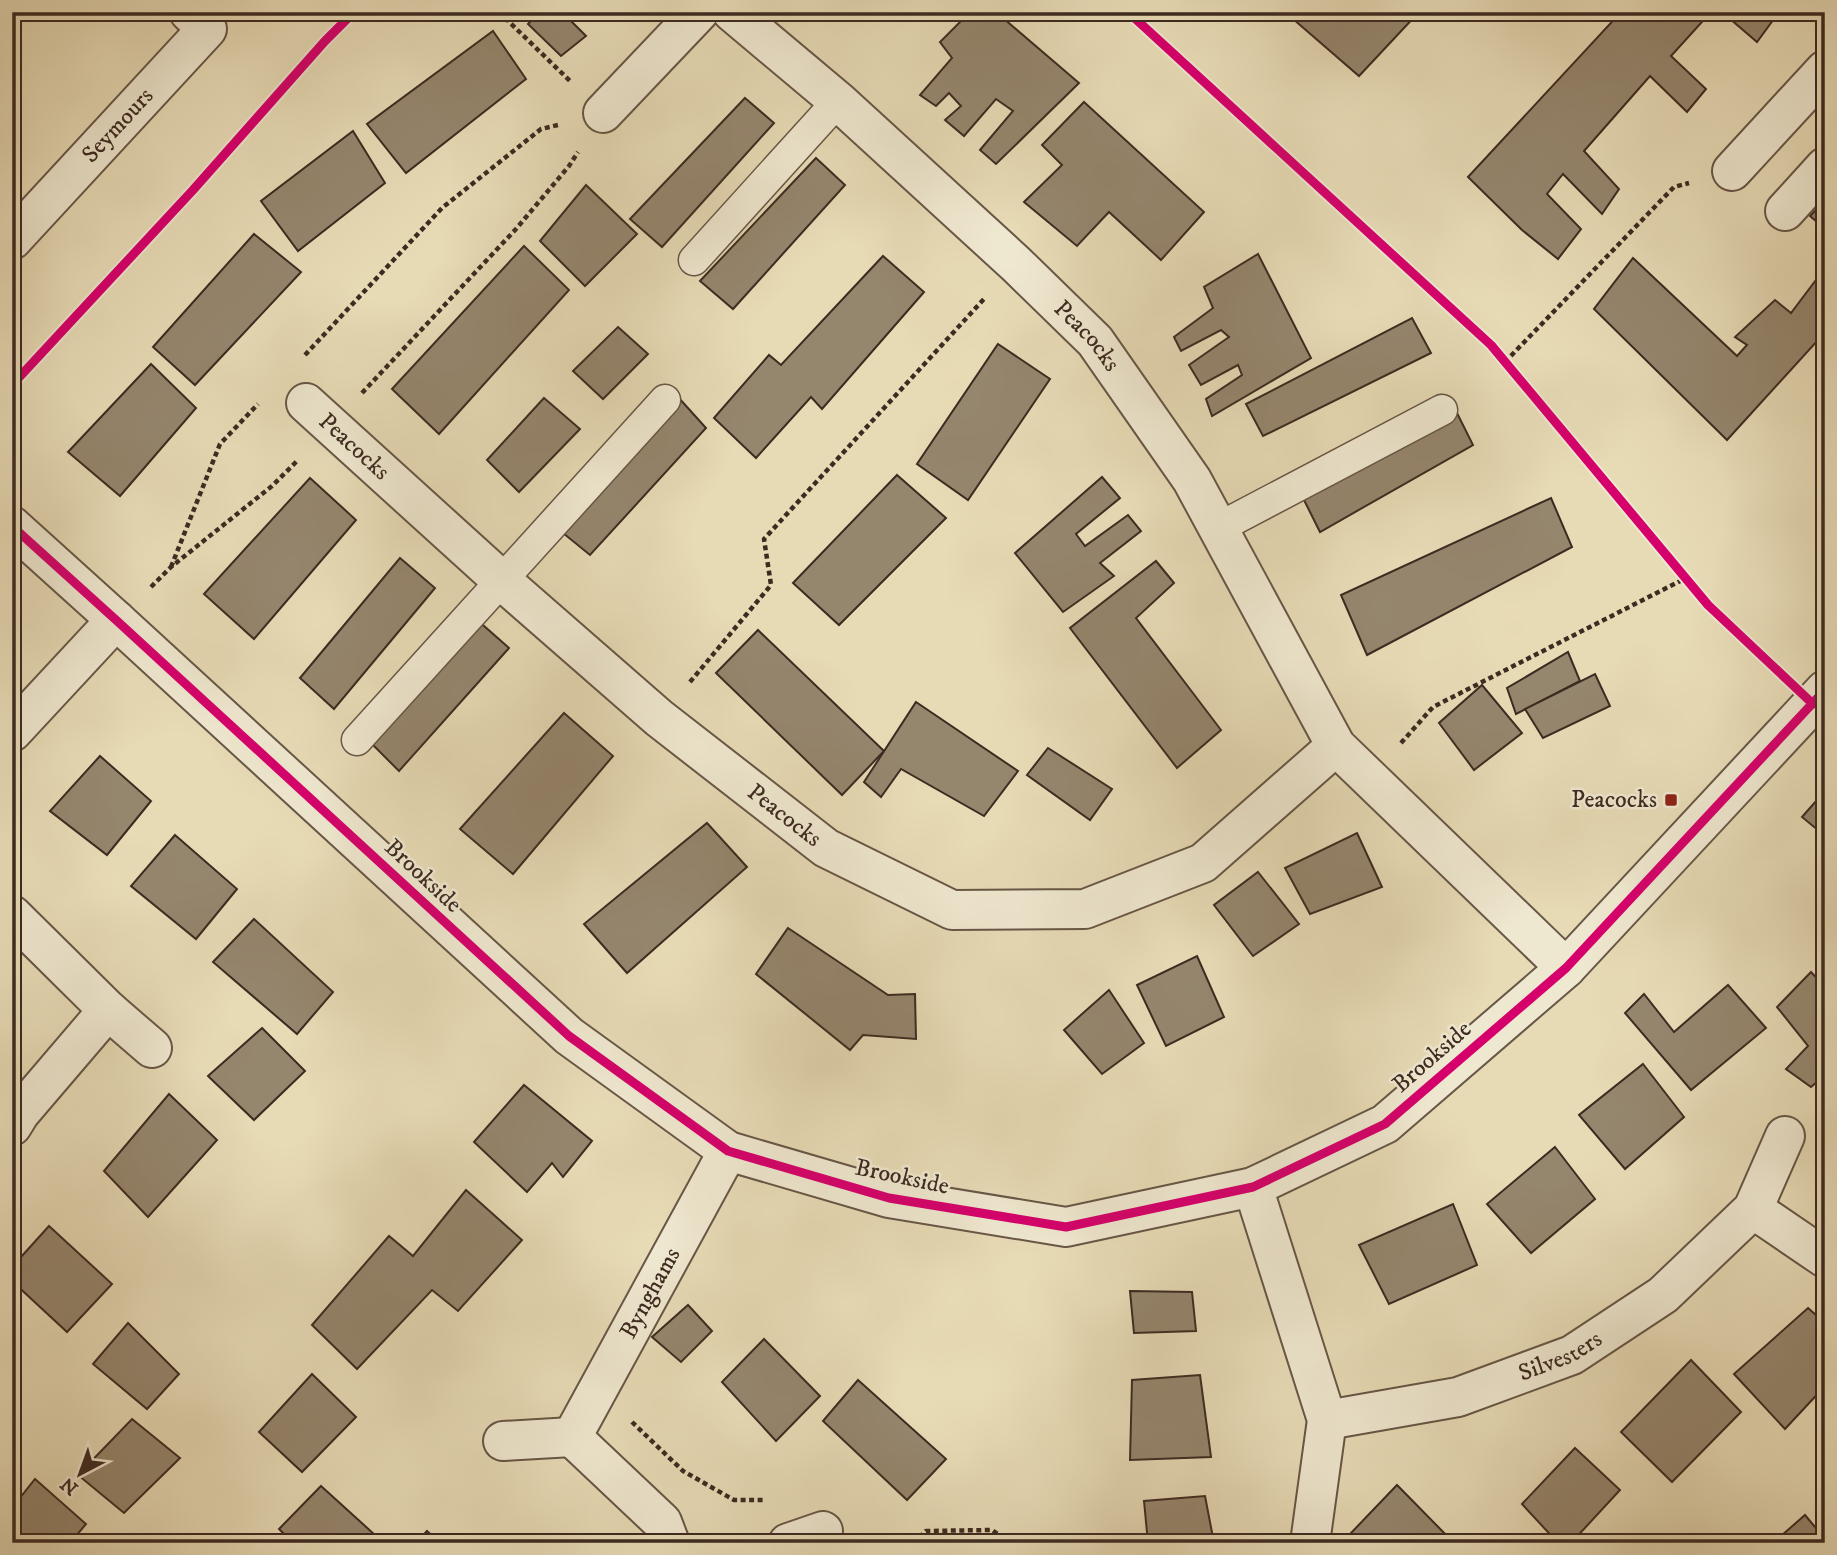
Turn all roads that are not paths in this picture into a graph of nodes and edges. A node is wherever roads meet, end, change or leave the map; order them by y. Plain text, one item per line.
1 (189, 12) edge
2 (699, 12) edge
3 (732, 12) edge
4 (1825, 69) edge
5 (838, 101) junction
6 (603, 113) road end
7 (1825, 167) edge
8 (1732, 171) road end
9 (1785, 211) dead end
10 (12, 240) edge
11 (694, 260) dead end
12 (665, 400) dead end
13 (1442, 410) dead end
14 (318, 414) road end
15 (12, 526) edge
16 (1218, 528) junction
17 (501, 580) junction
18 (116, 620) junction
19 (1825, 690) edge
20 (12, 732) edge
21 (357, 740) dead end
22 (1336, 746) junction
23 (12, 915) edge
24 (1566, 968) junction
25 (108, 1010) junction
26 (152, 1048) dead end
27 (12, 1126) edge
28 (1785, 1136) dead end
29 (728, 1151) junction
30 (1253, 1187) junction
31 (1753, 1209) junction
32 (1825, 1258) edge
33 (1327, 1420) junction
34 (572, 1437) junction
35 (503, 1441) dead end
36 (670, 1543) edge
37 (1310, 1543) edge

1 - 10 street, Seymours
2 - 6 street
3 - 5 street, Peacocks
4 - 8 street
5 - 11 lane
5 - 16 street, Peacocks
7 - 9 street
12 - 17 lane
13 - 16 lane
14 - 17 street, Peacocks
15 - 18 street, Brookside
16 - 22 street, Peacocks
17 - 21 lane
17 - 22 street, Peacocks
18 - 20 street
18 - 29 street, Brookside
19 - 24 street, Brookside
22 - 24 street, Peacocks
23 - 25 street
24 - 30 street, Brookside
25 - 26 street
25 - 27 street
28 - 31 street, Silvesters
29 - 30 street, Brookside
29 - 34 street, Bynghams
30 - 33 street
31 - 32 street
31 - 33 street, Silvesters
33 - 37 street
34 - 35 street
34 - 36 street

